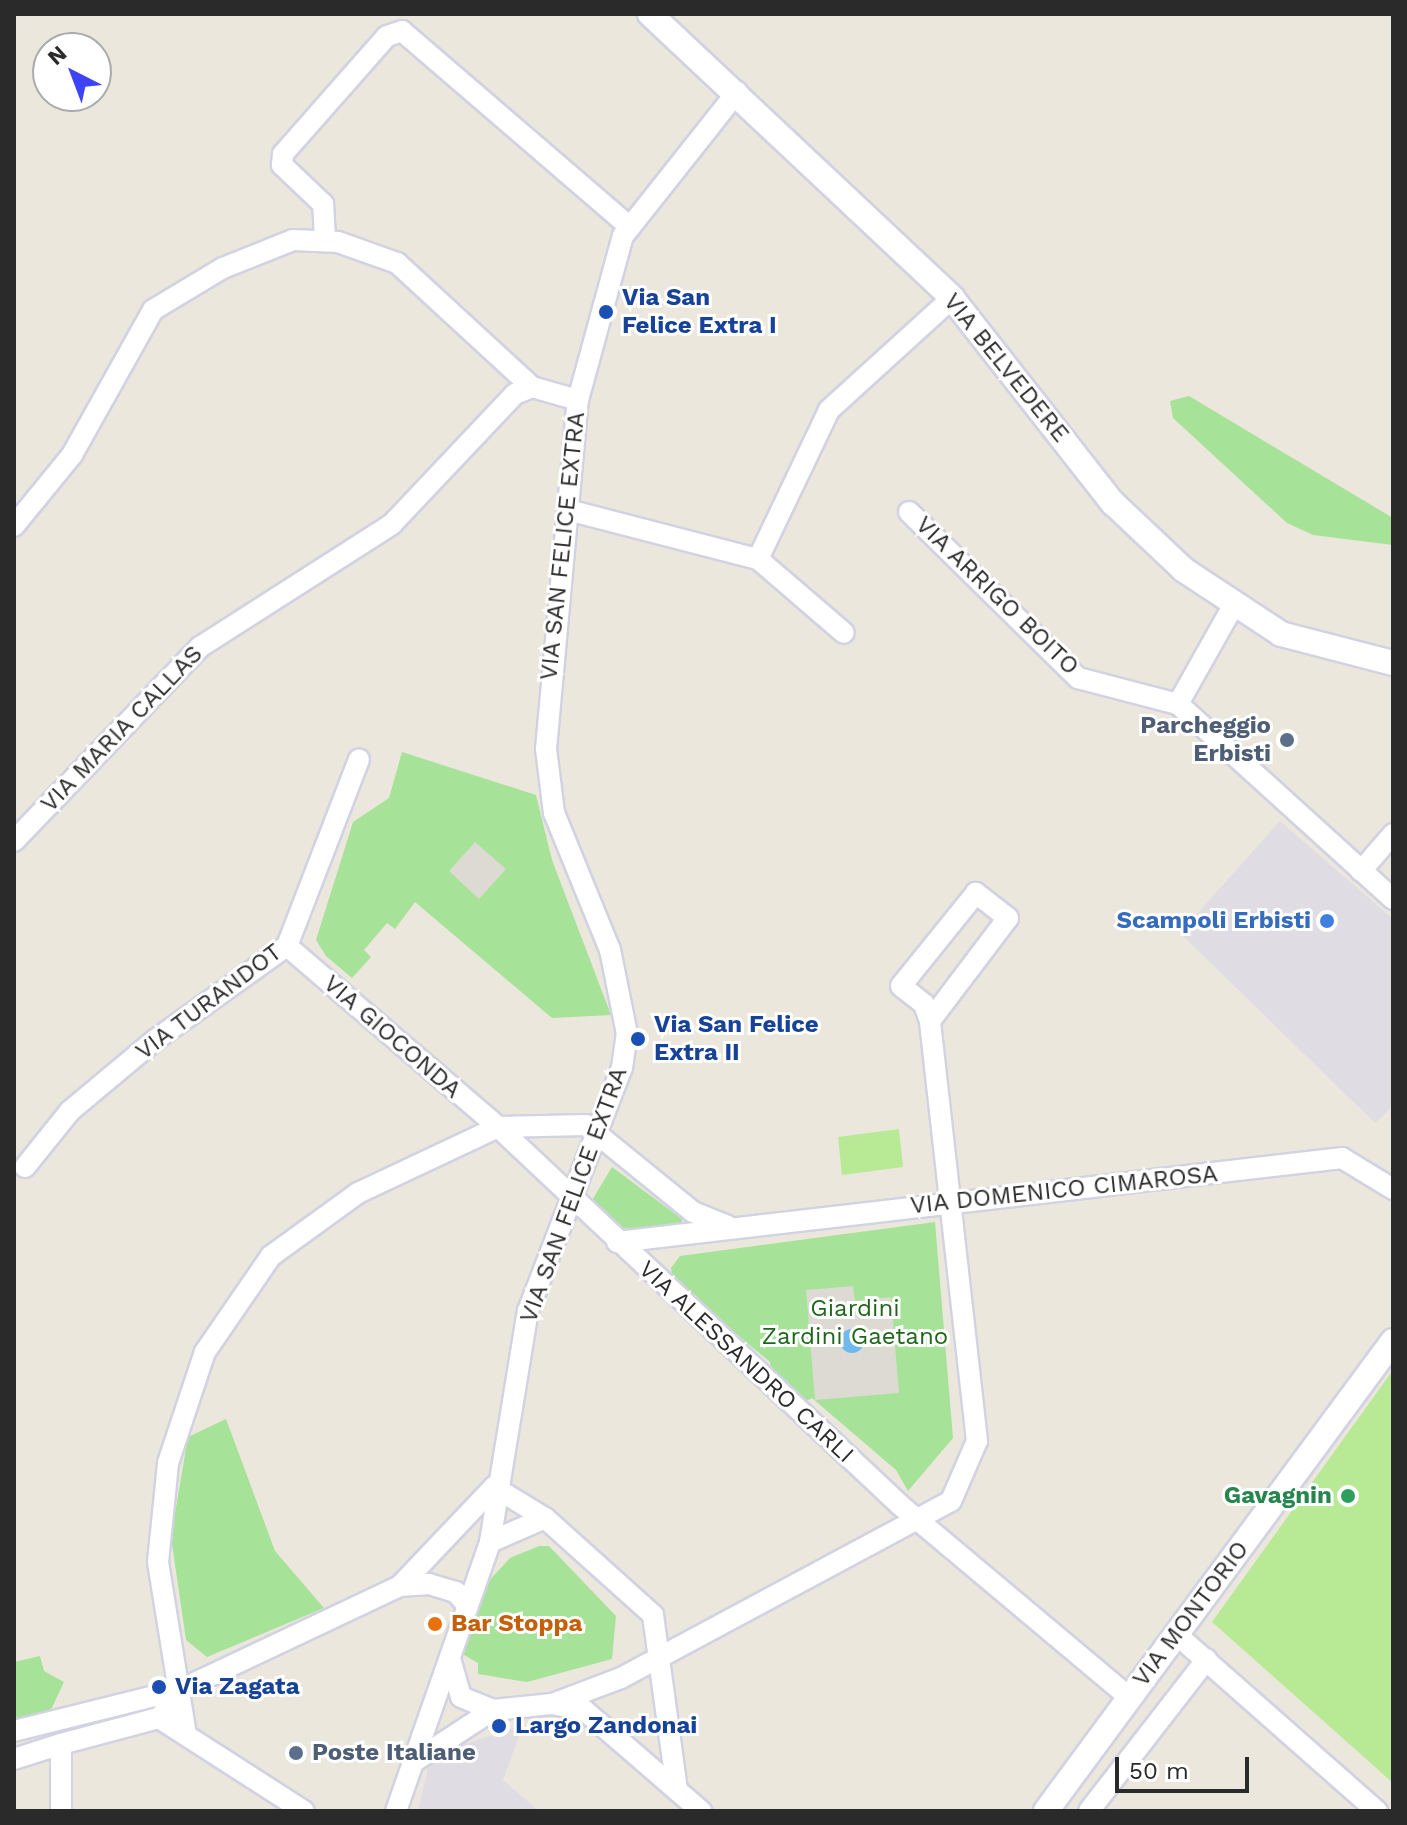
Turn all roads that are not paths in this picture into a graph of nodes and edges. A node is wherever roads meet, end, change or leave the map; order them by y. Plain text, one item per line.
1 (650, 14) edge
2 (737, 92) junction
3 (630, 227) junction
4 (325, 239) junction
5 (952, 298) junction
6 (532, 387) junction
7 (578, 400) junction
8 (568, 510) junction
9 (909, 512) dead end
10 (14, 526) edge
11 (758, 559) junction
12 (1232, 608) junction
13 (844, 633) dead end
14 (1393, 663) edge
15 (1178, 704) junction
16 (359, 759) dead end
17 (1393, 834) edge
18 (14, 841) edge
19 (1361, 871) junction
20 (1393, 899) edge
21 (287, 946) junction
22 (930, 1021) junction
23 (498, 1127) junction
24 (600, 1132) junction
25 (25, 1167) dead end
26 (1393, 1189) edge
27 (574, 1202) junction
28 (953, 1204) junction
29 (727, 1226) junction
30 (617, 1242) junction
31 (1393, 1341) edge
32 (494, 1487) junction
33 (545, 1518) junction
34 (919, 1522) junction
35 (490, 1542) junction
36 (400, 1586) junction
37 (467, 1605) junction
38 (1176, 1634) junction
39 (663, 1652) junction
40 (1207, 1659) junction
41 (451, 1662) junction
42 (182, 1689) junction
43 (1129, 1697) junction
44 (552, 1704) junction
45 (493, 1710) junction
46 (159, 1718) junction
47 (14, 1731) edge
48 (186, 1735) junction
49 (61, 1744) junction
50 (14, 1759) edge
51 (415, 1761) junction
52 (677, 1790) junction
53 (61, 1811) edge
54 (304, 1811) edge
55 (396, 1811) edge
56 (701, 1811) edge
57 (1046, 1811) edge
58 (1089, 1811) edge
59 (1377, 1811) edge

1 - 2 street, VIA BELVEDERE
2 - 3 street, VIA SAN FELICE EXTRA
2 - 5 street, VIA BELVEDERE
3 - 4 street
3 - 7 street, VIA SAN FELICE EXTRA
4 - 6 street
4 - 10 street
5 - 11 street
5 - 12 street, VIA BELVEDERE
6 - 7 street
6 - 18 street, VIA MARIA CALLAS
7 - 8 street, VIA SAN FELICE EXTRA
8 - 11 street
8 - 24 street, VIA SAN FELICE EXTRA
9 - 15 street, VIA ARRIGO BOITO
11 - 13 street
12 - 14 street, VIA BELVEDERE
12 - 15 street
15 - 19 street, VIA ARRIGO BOITO
16 - 21 street, VIA TURANDOT
17 - 19 street
19 - 20 street, VIA ARRIGO BOITO
21 - 23 street, VIA GIOCONDA
21 - 25 street, VIA TURANDOT
22 - 22 street
22 - 28 street
23 - 24 street
23 - 27 street, VIA GIOCONDA
23 - 42 street
24 - 27 street, VIA SAN FELICE EXTRA
24 - 29 street, VIA DOMENICO CIMAROSA
26 - 28 street, VIA DOMENICO CIMAROSA
27 - 30 street, VIA ALESSANDRO CARLI
27 - 32 street, VIA SAN FELICE EXTRA
28 - 29 street, VIA DOMENICO CIMAROSA
28 - 34 street
29 - 30 street, VIA DOMENICO CIMAROSA
30 - 34 street, VIA ALESSANDRO CARLI
31 - 38 street, VIA MONTORIO
32 - 33 street
32 - 35 street, VIA SAN FELICE EXTRA
32 - 36 street
33 - 35 street
33 - 39 street
34 - 39 street
34 - 43 street, VIA ALESSANDRO CARLI
35 - 37 street, VIA SAN FELICE EXTRA
36 - 37 street
36 - 42 street
37 - 41 street, VIA SAN FELICE EXTRA
38 - 40 street
38 - 43 street, VIA MONTORIO
39 - 44 street
39 - 52 street
40 - 58 street, VIA MONTORIO
40 - 59 street
41 - 45 street
41 - 51 street, VIA SAN FELICE EXTRA
42 - 46 street
42 - 47 street
42 - 48 street
43 - 57 street, VIA MONTORIO
44 - 45 street
44 - 52 street
45 - 51 street
46 - 48 street
46 - 49 street
48 - 54 street
49 - 50 street
49 - 53 street
51 - 55 street, VIA SAN FELICE EXTRA
52 - 56 street

